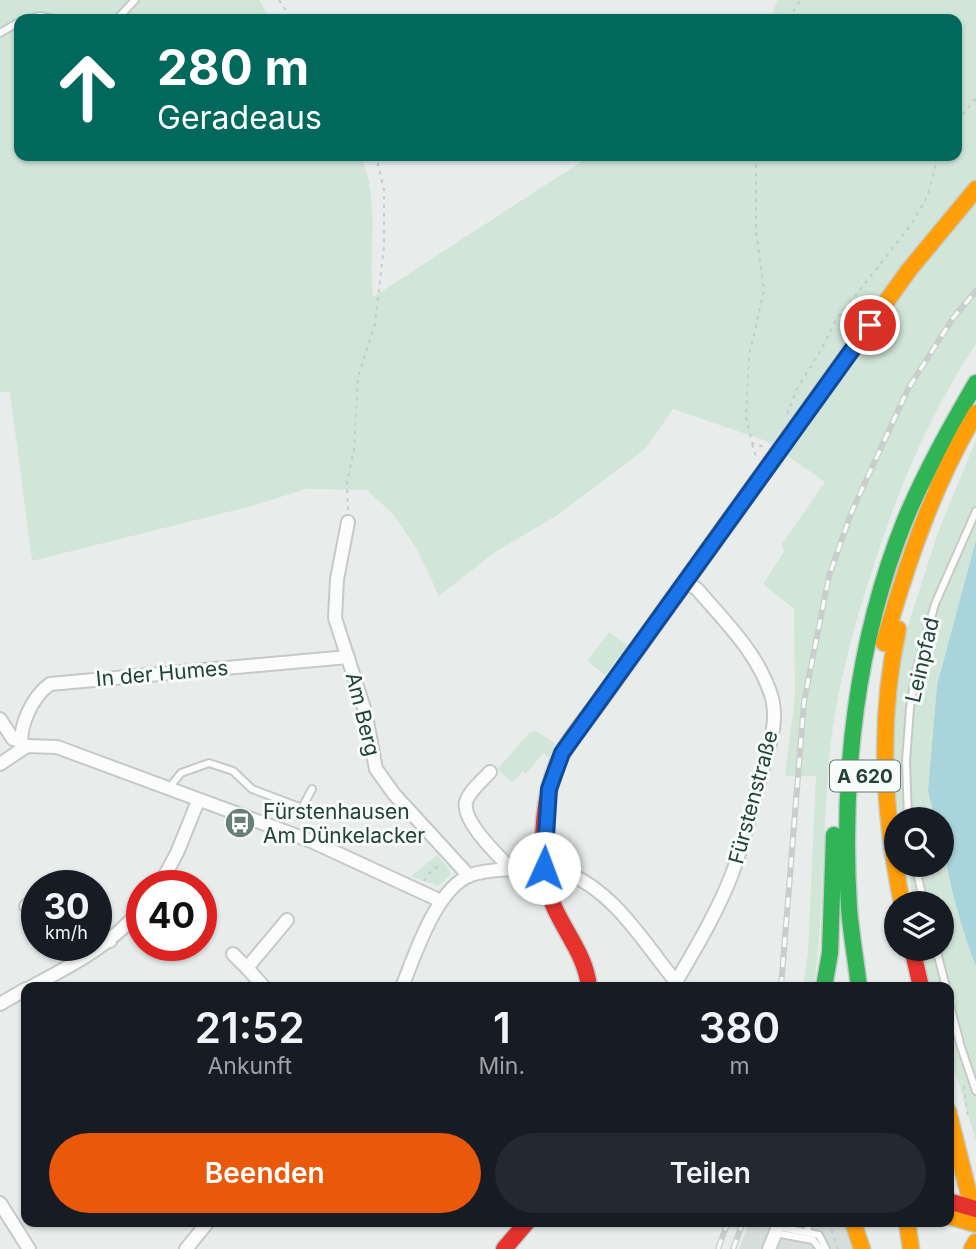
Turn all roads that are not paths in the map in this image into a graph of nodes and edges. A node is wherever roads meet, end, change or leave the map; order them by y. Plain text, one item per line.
1 (135, 0) edge
2 (122, 14) edge
3 (976, 189) edge
4 (976, 383) edge
5 (976, 413) edge
6 (976, 510) edge
7 (348, 522) road end
8 (906, 570) junction
9 (686, 582) junction
10 (348, 657) junction
11 (0, 719) edge
12 (854, 722) junction
13 (22, 745) junction
14 (0, 764) edge
15 (490, 772) dead end
16 (169, 788) junction
17 (312, 789) dead end
18 (198, 801) junction
19 (908, 807) edge
20 (544, 868) junction
21 (168, 870) edge
22 (510, 870) junction
23 (468, 876) junction
24 (899, 891) edge
25 (441, 901) junction
26 (287, 920) dead end
27 (126, 925) edge
28 (112, 940) edge
29 (233, 954) dead end
30 (77, 961) edge
31 (915, 961) edge
32 (939, 961) edge
33 (247, 968) junction
34 (40, 982) edge
35 (260, 982) edge
36 (404, 982) edge
37 (589, 982) edge
38 (672, 982) edge
39 (675, 982) edge
40 (825, 982) edge
41 (858, 982) edge
42 (874, 982) edge
43 (920, 982) edge
44 (945, 982) edge
45 (21, 992) edge
46 (0, 1004) edge
47 (954, 1021) edge
48 (976, 1091) edge
49 (954, 1137) edge
50 (0, 1203) edge
51 (954, 1203) edge
52 (975, 1213) edge
53 (954, 1215) edge
54 (204, 1227) edge
55 (520, 1227) edge
56 (778, 1227) edge
57 (808, 1227) edge
58 (855, 1227) edge
59 (908, 1227) edge
60 (923, 1227) edge
61 (807, 1232) junction
62 (796, 1233) junction
63 (976, 1242) edge
64 (29, 1249) edge
65 (186, 1249) edge
66 (504, 1249) edge
67 (769, 1249) edge
68 (820, 1249) edge
69 (826, 1249) edge
70 (862, 1249) edge
71 (911, 1249) edge
72 (926, 1249) edge
73 (972, 1249) edge

1 - 2 lane
3 - 9 main road
4 - 12 main road, A 620
5 - 8 main road, A 620
6 - 19 lane, Leinpfad
7 - 10 street, Am Berg
8 - 24 main road
8 - 42 main road, A 620
9 - 20 main road
9 - 39 street, Fürstenstraße
10 - 13 street, In der Humes
10 - 23 street, Am Berg
11 - 13 street
12 - 40 main road
12 - 41 main road, A 620
13 - 14 street
13 - 16 street
15 - 22 street
16 - 17 lane
16 - 18 street
18 - 21 street
18 - 25 street
20 - 22 street
20 - 37 main road
20 - 38 street
22 - 23 street
23 - 25 street
25 - 36 street
26 - 33 street
27 - 28 street
29 - 33 street
30 - 34 street
31 - 43 main road
32 - 44 lane
33 - 35 street
45 - 46 street
47 - 48 lane
49 - 52 main road
50 - 64 street
51 - 52 main road
52 - 53 main road
54 - 65 street
55 - 66 main road
56 - 62 lane
56 - 67 street
57 - 61 lane
58 - 70 main road
59 - 71 main road
60 - 72 main road
61 - 62 lane
61 - 69 lane
62 - 68 lane
63 - 73 main road

